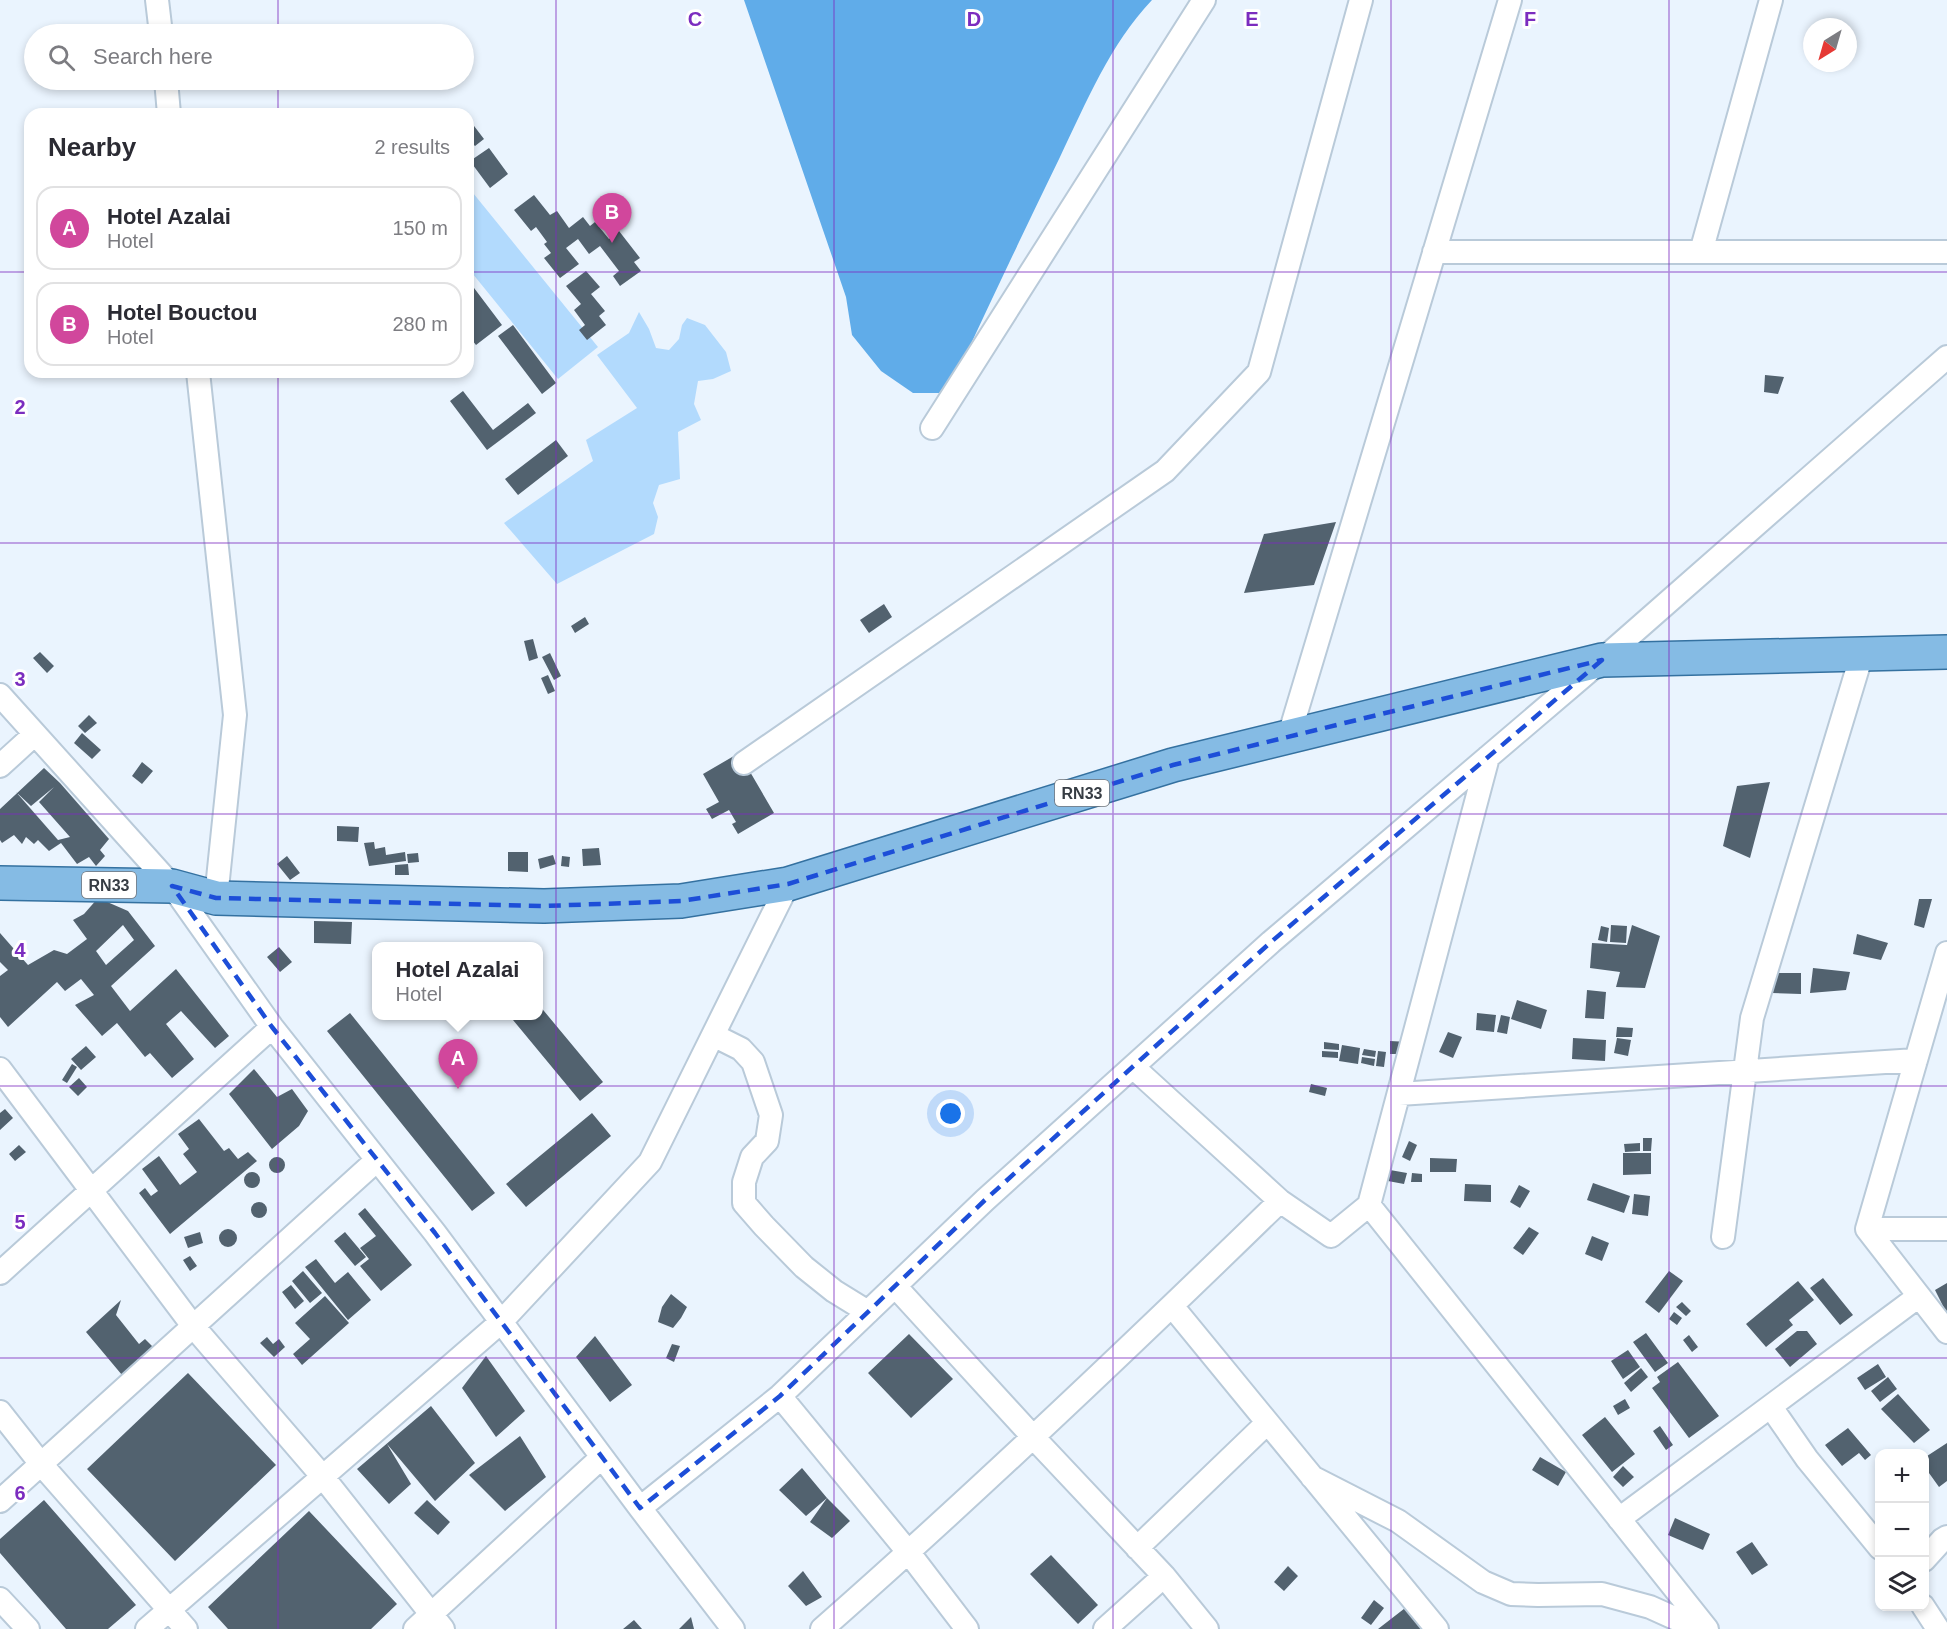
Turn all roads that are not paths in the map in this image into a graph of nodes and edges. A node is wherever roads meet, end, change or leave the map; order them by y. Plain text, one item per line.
1 (157, 0) edge
2 (1204, 0) edge
3 (1361, 0) edge
4 (1510, 0) edge
5 (1771, 0) edge
6 (160, 24) edge
7 (167, 90) edge
8 (168, 108) edge
9 (1434, 252) junction
10 (1701, 252) junction
11 (1947, 252) edge
12 (1947, 357) edge
13 (199, 378) edge
14 (932, 428) dead end
15 (1947, 652) edge
16 (1862, 654) junction
17 (1602, 660) junction
18 (0, 695) edge
19 (35, 734) junction
20 (1289, 736) junction
21 (1488, 757) junction
22 (744, 763) dead end
23 (0, 766) edge
24 (0, 883) edge
25 (788, 884) junction
26 (172, 886) junction
27 (216, 898) junction
28 (1947, 953) edge
29 (272, 1027) junction
30 (713, 1035) junction
31 (1916, 1060) junction
32 (1133, 1066) junction
33 (0, 1069) edge
34 (1745, 1072) junction
35 (1399, 1094) junction
36 (377, 1160) junction
37 (92, 1189) junction
38 (1280, 1201) junction
39 (1369, 1205) junction
40 (1867, 1229) junction
41 (1947, 1229) edge
42 (1723, 1237) dead end
43 (0, 1273) edge
44 (895, 1286) junction
45 (1920, 1296) junction
46 (1172, 1306) junction
47 (868, 1312) junction
48 (501, 1322) junction
49 (194, 1326) junction
50 (1947, 1332) edge
51 (780, 1396) junction
52 (1771, 1407) junction
53 (0, 1412) edge
54 (1267, 1423) junction
55 (1034, 1438) junction
56 (602, 1457) junction
57 (41, 1464) junction
58 (323, 1477) junction
59 (1312, 1477) junction
60 (0, 1502) edge
61 (640, 1508) junction
62 (1619, 1519) junction
63 (1947, 1537) edge
64 (1875, 1542) edge
65 (1137, 1548) junction
66 (909, 1553) junction
67 (1927, 1557) edge
68 (1164, 1576) junction
69 (0, 1599) edge
70 (169, 1610) junction
71 (1926, 1611) edge
72 (430, 1624) edge
73 (28, 1629) edge
74 (147, 1629) edge
75 (186, 1629) edge
76 (733, 1629) edge
77 (822, 1629) edge
78 (968, 1629) edge
79 (1105, 1629) edge
80 (1207, 1629) edge
81 (1437, 1629) edge
82 (1699, 1629) edge
83 (1707, 1629) edge
84 (1938, 1629) edge

1 - 6 street
2 - 14 street
3 - 22 street
4 - 9 street
5 - 10 street
7 - 8 street
9 - 10 street
9 - 20 street
10 - 11 street
12 - 17 street
13 - 27 street
15 - 16 main road, RN33
16 - 17 main road, RN33
16 - 34 street
17 - 20 main road, RN33
17 - 21 street
18 - 19 street
19 - 23 street
19 - 26 street
20 - 25 main road, RN33
21 - 32 street
21 - 35 street
24 - 26 main road, RN33
25 - 27 main road, RN33
25 - 30 street
26 - 27 main road, RN33
26 - 29 street
28 - 31 street
29 - 36 street
29 - 37 street
30 - 47 street
30 - 48 street
31 - 34 street
31 - 40 street
32 - 38 street
32 - 44 street
33 - 37 street
34 - 35 street
34 - 42 street
35 - 39 street
36 - 48 street
36 - 49 street
37 - 43 street
37 - 49 street
38 - 39 street
38 - 46 street
39 - 62 street
40 - 41 street
40 - 45 street
44 - 47 street
44 - 55 street
45 - 50 street
45 - 52 street
46 - 54 street
46 - 55 street
47 - 51 street
48 - 56 street
48 - 58 street
49 - 57 street
49 - 58 street
51 - 61 street
51 - 66 street
52 - 62 street
52 - 64 street
53 - 57 street
54 - 59 street
54 - 65 street
55 - 65 street
55 - 66 street
56 - 61 street
56 - 72 street
57 - 60 street
57 - 70 street
58 - 70 street
58 - 72 street
59 - 81 street
59 - 82 street
61 - 76 street
62 - 83 street
63 - 67 street
65 - 68 street
66 - 77 street
66 - 78 street
68 - 79 street
68 - 80 street
69 - 73 street
70 - 74 street
70 - 75 street
71 - 84 street

